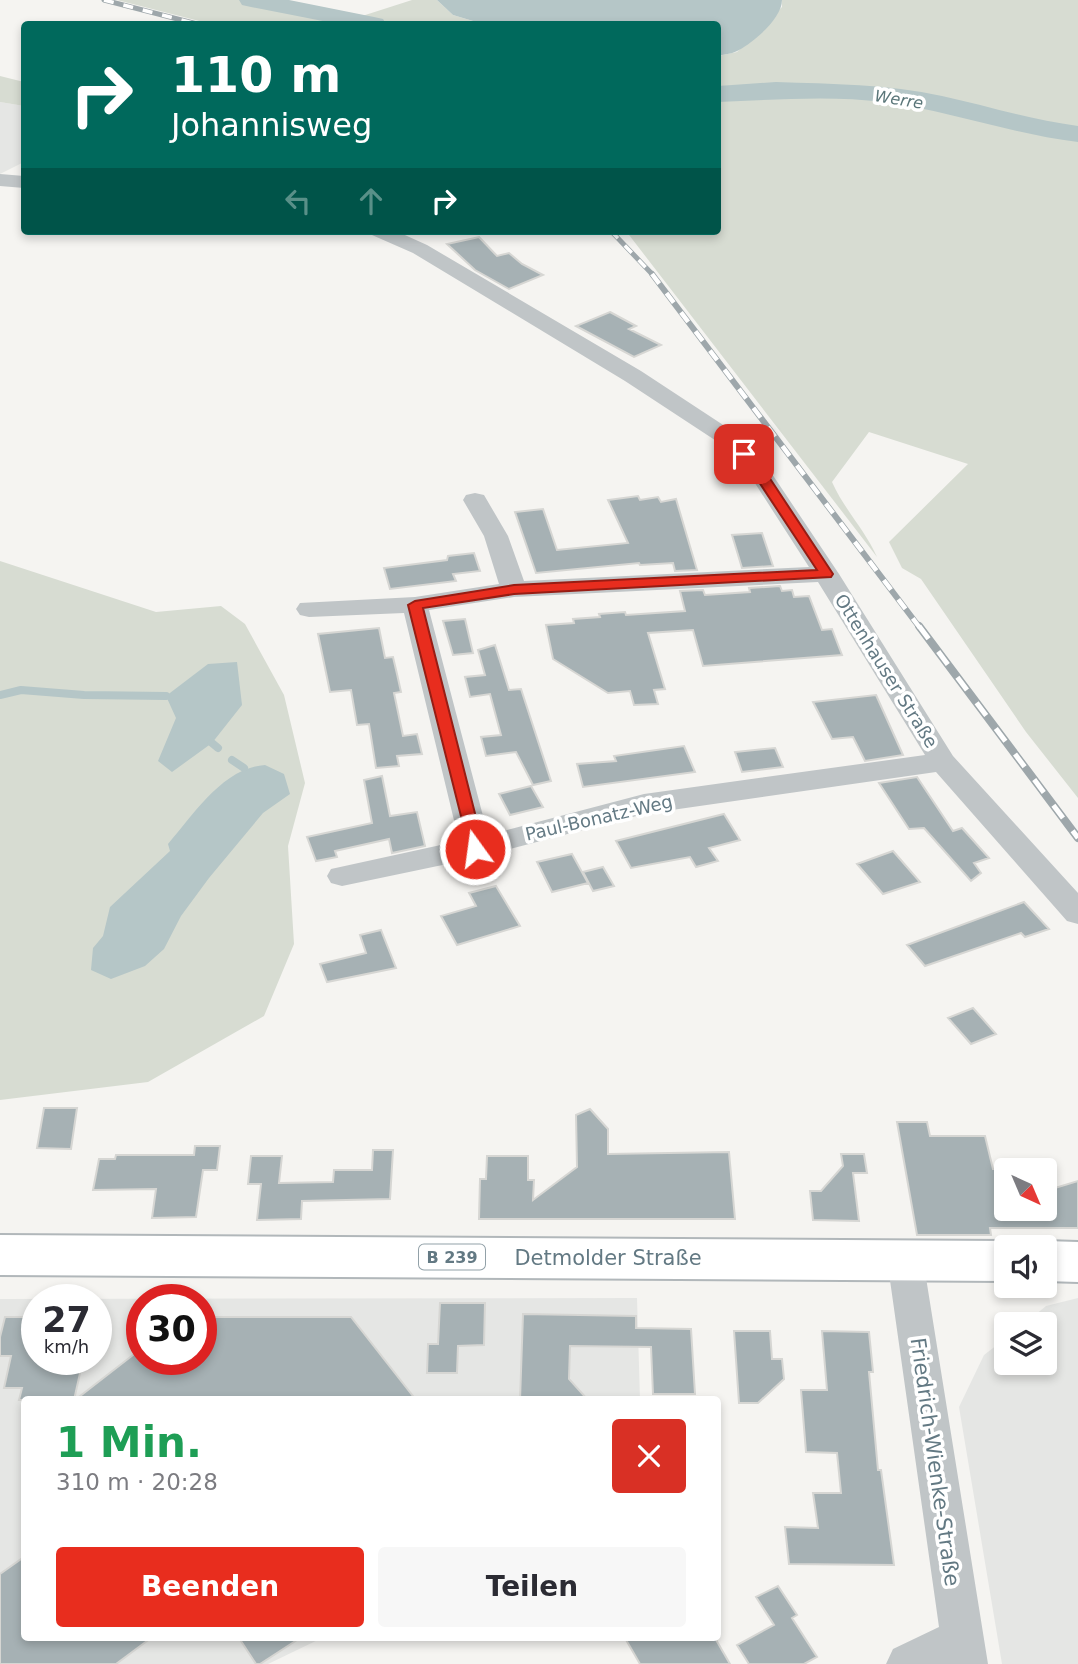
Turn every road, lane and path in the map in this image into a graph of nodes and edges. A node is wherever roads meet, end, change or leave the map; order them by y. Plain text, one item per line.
1 (0, 180) edge
2 (21, 182) edge
3 (390, 235) edge
4 (475, 500) dead end
5 (826, 574) junction
6 (514, 589) junction
7 (415, 605) junction
8 (309, 610) dead end
9 (943, 762) junction
10 (475, 849) junction
11 (342, 876) dead end
12 (1078, 914) edge
13 (0, 1255) edge
14 (905, 1259) junction
15 (994, 1261) edge
16 (1057, 1261) edge
17 (1078, 1262) edge
18 (963, 1651) edge
19 (908, 1664) edge

1 - 2 street
3 - 5 street, Ottenhauser Straße
4 - 6 street
5 - 6 street
5 - 9 street, Ottenhauser Straße
6 - 7 street
7 - 8 street
7 - 10 street
9 - 10 street, Paul-Bonatz-Weg
9 - 12 street, Ottenhauser Straße
10 - 11 street, Paul-Bonatz-Weg
13 - 14 main road, Detmolder Straße / B 239
14 - 15 main road, Detmolder Straße / B 239
14 - 18 street, Friedrich-Wienke-Straße
16 - 17 main road
18 - 19 street

